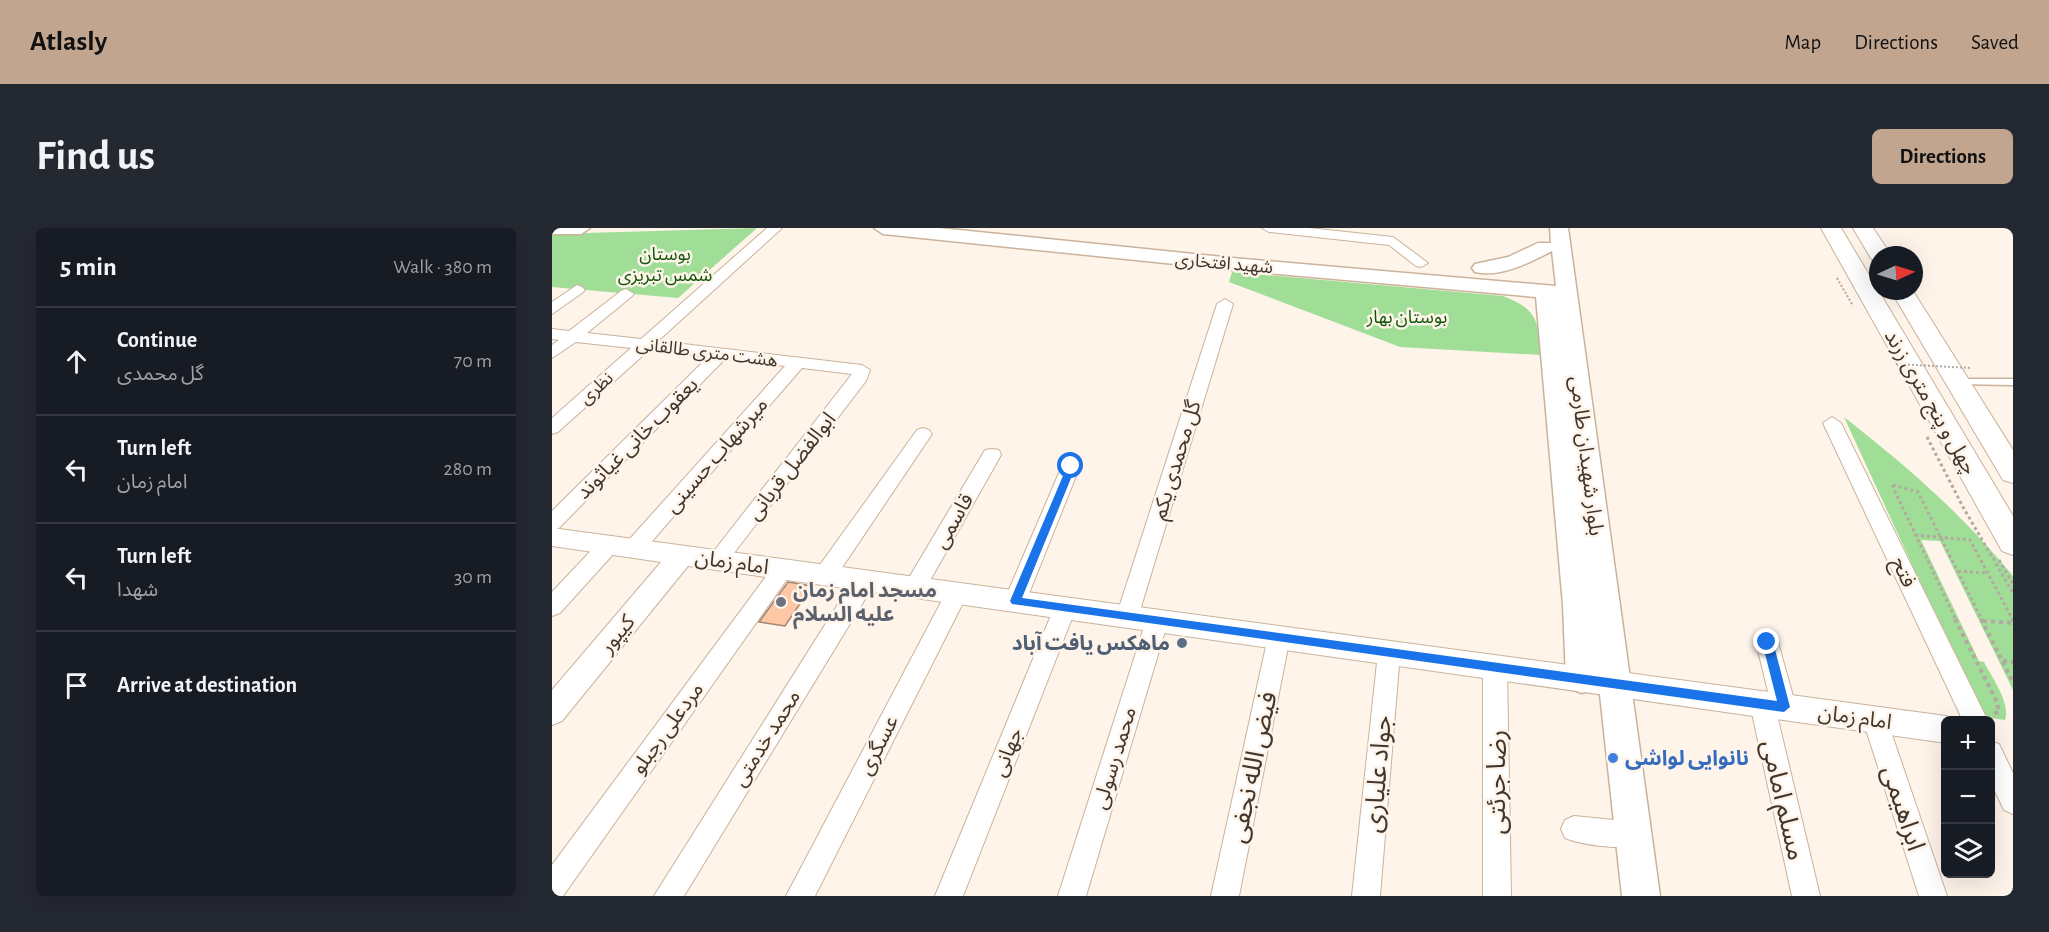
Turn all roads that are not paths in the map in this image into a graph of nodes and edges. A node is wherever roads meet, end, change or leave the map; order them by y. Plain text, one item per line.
1 (552, 228) edge
2 (581, 228) edge
3 (775, 228) edge
4 (884, 228) edge
5 (1071, 228) edge
6 (1269, 228) edge
7 (1832, 228) edge
8 (1863, 228) edge
9 (1312, 230) edge
10 (1394, 234) edge
11 (1549, 234) edge
12 (1874, 246) edge
13 (1421, 263) junction
14 (1482, 268) junction
15 (1555, 284) junction
16 (577, 290) dead end
17 (626, 294) dead end
18 (1909, 300) edge
19 (1225, 304) dead end
20 (552, 309) edge
21 (552, 334) edge
22 (573, 336) junction
23 (645, 344) junction
24 (552, 353) edge
25 (722, 353) junction
26 (798, 362) junction
27 (862, 370) joint
28 (1964, 375) junction
29 (2013, 382) edge
30 (1832, 423) dead end
31 (552, 428) edge
32 (923, 435) dead end
33 (992, 454) dead end
34 (1071, 466) dead end
35 (2013, 473) edge
36 (552, 523) edge
37 (552, 537) edge
38 (2013, 543) edge
39 (621, 547) junction
40 (682, 555) junction
41 (717, 560) junction
42 (783, 569) junction
43 (825, 575) junction
44 (865, 580) junction
45 (915, 587) junction
46 (957, 593) junction
47 (1015, 601) junction
48 (552, 608) edge
49 (1065, 608) junction
50 (1127, 616) junction
51 (1157, 621) junction
52 (1279, 638) junction
53 (1767, 642) dead end
54 (1389, 653) junction
55 (1495, 667) junction
56 (1599, 682) junction
57 (1773, 706) junction
58 (1971, 711) edge
59 (552, 712) edge
60 (1875, 720) junction
61 (1941, 729) edge
62 (1995, 763) edge
63 (2013, 801) edge
64 (1574, 829) dead end
65 (1634, 835) junction
66 (552, 888) edge
67 (668, 896) edge
68 (800, 896) edge
69 (949, 896) edge
70 (1072, 896) edge
71 (1226, 896) edge
72 (1366, 896) edge
73 (1497, 896) edge
74 (1641, 896) edge
75 (1806, 896) edge
76 (1933, 896) edge

1 - 2 main road
3 - 23 street, نظری
4 - 15 main road, شهید افتخاری
5 - 13 main road, شهید افتخاری
6 - 9 street
7 - 38 main road, چهل و پنج متری زرند
8 - 12 main road
9 - 10 street
10 - 13 street
11 - 14 main road
11 - 15 main road, بلوار شهیدان طارمی
13 - 14 main road, شهید افتخاری
14 - 15 main road, شهید افتخاری
15 - 56 main road, بلوار شهیدان طارمی
16 - 20 street
17 - 22 street
18 - 28 main road, چهل و پنج متری زرند
19 - 50 street, گل محمدی یکم
21 - 22 street, هشت متری طالقانی
22 - 23 street, هشت متری طالقانی
22 - 24 street
23 - 25 street, هشت متری طالقانی
23 - 31 street, نظری
25 - 26 street, هشت متری طالقانی
25 - 36 street, یعقوب خانی غیاثوند
26 - 27 street, هشت متری طالقانی
26 - 39 street, میرشهاب حسینی
27 - 41 street, ابوالفضل قربانی
28 - 29 lane
28 - 35 main road, چهل و پنج متری زرند
30 - 58 street, فتح
32 - 43 street
33 - 45 street, قاسمی
34 - 47 street
37 - 39 street, امام زمان
39 - 40 street, امام زمان
39 - 48 street, میرشهاب حسینی
40 - 41 street, امام زمان
40 - 59 street, کیپور
41 - 42 street, امام زمان
42 - 43 street, امام زمان
42 - 66 street, مردعلی رجبلو
43 - 44 street, امام زمان
44 - 45 street, امام زمان
44 - 67 street, محمد خدمتی
45 - 46 street, امام زمان
46 - 47 street, امام زمان
46 - 68 street, عسگری
47 - 49 street, امام زمان
49 - 50 street, امام زمان
49 - 69 street, جهانی
50 - 51 street, امام زمان
51 - 52 street, امام زمان
51 - 70 street, محمد رسولی
52 - 54 street, امام زمان
52 - 71 street, فیض الله نجفی
53 - 57 street, مسلم امامی
54 - 55 street, امام زمان
54 - 72 street, جواد علیاری
55 - 56 street, امام زمان
55 - 73 street, رضا جرئتی
56 - 57 street, امام زمان
56 - 65 main road, بلوار شهیدان طارمی
57 - 60 street, امام زمان
57 - 75 street, مسلم امامی
60 - 61 street, امام زمان
60 - 76 street, ابراهیمی
62 - 63 street
64 - 65 street
65 - 74 main road, بلوار شهیدان طارمی

